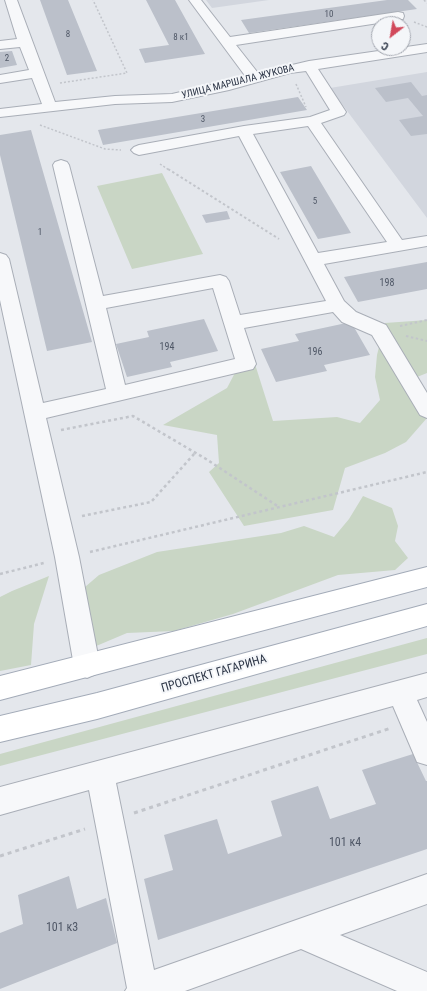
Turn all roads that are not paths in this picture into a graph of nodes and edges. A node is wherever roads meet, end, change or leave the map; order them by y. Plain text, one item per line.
1 (11, 0) edge
2 (195, 0) edge
3 (371, 20) edge
4 (25, 42) junction
5 (226, 42) junction
6 (0, 45) edge
7 (427, 48) edge
8 (309, 65) junction
9 (254, 78) junction
10 (0, 79) edge
11 (39, 79) junction
12 (50, 107) junction
13 (3, 113) edge
14 (312, 121) junction
15 (244, 131) junction
16 (139, 150) road end
17 (61, 165) dead end
18 (427, 240) edge
19 (398, 246) junction
20 (0, 259) edge
21 (313, 260) junction
22 (5, 303) edge
23 (96, 304) junction
24 (337, 305) junction
25 (233, 323) junction
26 (117, 393) junction
27 (427, 410) edge
28 (34, 413) junction
29 (427, 577) edge
30 (427, 615) edge
31 (87, 666) junction
32 (427, 685) edge
33 (0, 688) edge
34 (400, 692) junction
35 (0, 729) edge
36 (427, 752) edge
37 (100, 774) junction
38 (0, 801) edge
39 (427, 890) edge
40 (301, 934) junction
41 (427, 988) edge
42 (142, 991) edge

1 - 4 street
2 - 5 street
3 - 5 street
4 - 6 street
4 - 11 street
5 - 9 street
7 - 8 street, УЛИЦА МАРШАЛА ЖУКОВА
8 - 9 street, УЛИЦА МАРШАЛА ЖУКОВА
8 - 14 street
9 - 12 street, УЛИЦА МАРШАЛА ЖУКОВА
10 - 11 street
11 - 12 street
12 - 13 street, УЛИЦА МАРШАЛА ЖУКОВА
14 - 15 street
14 - 19 street
15 - 16 street
15 - 21 street
17 - 23 street
18 - 19 street
19 - 21 street
20 - 22 street
21 - 24 street
22 - 28 street
23 - 25 street
23 - 26 street
24 - 25 street
24 - 27 street
25 - 26 street
26 - 28 street
28 - 31 street
29 - 31 main road
30 - 35 main road, ПРОСПЕКТ ГАГАРИНА
31 - 33 main road
32 - 34 street
34 - 36 street
34 - 37 street
37 - 38 street
37 - 42 street
39 - 40 street
40 - 41 street
40 - 42 street

